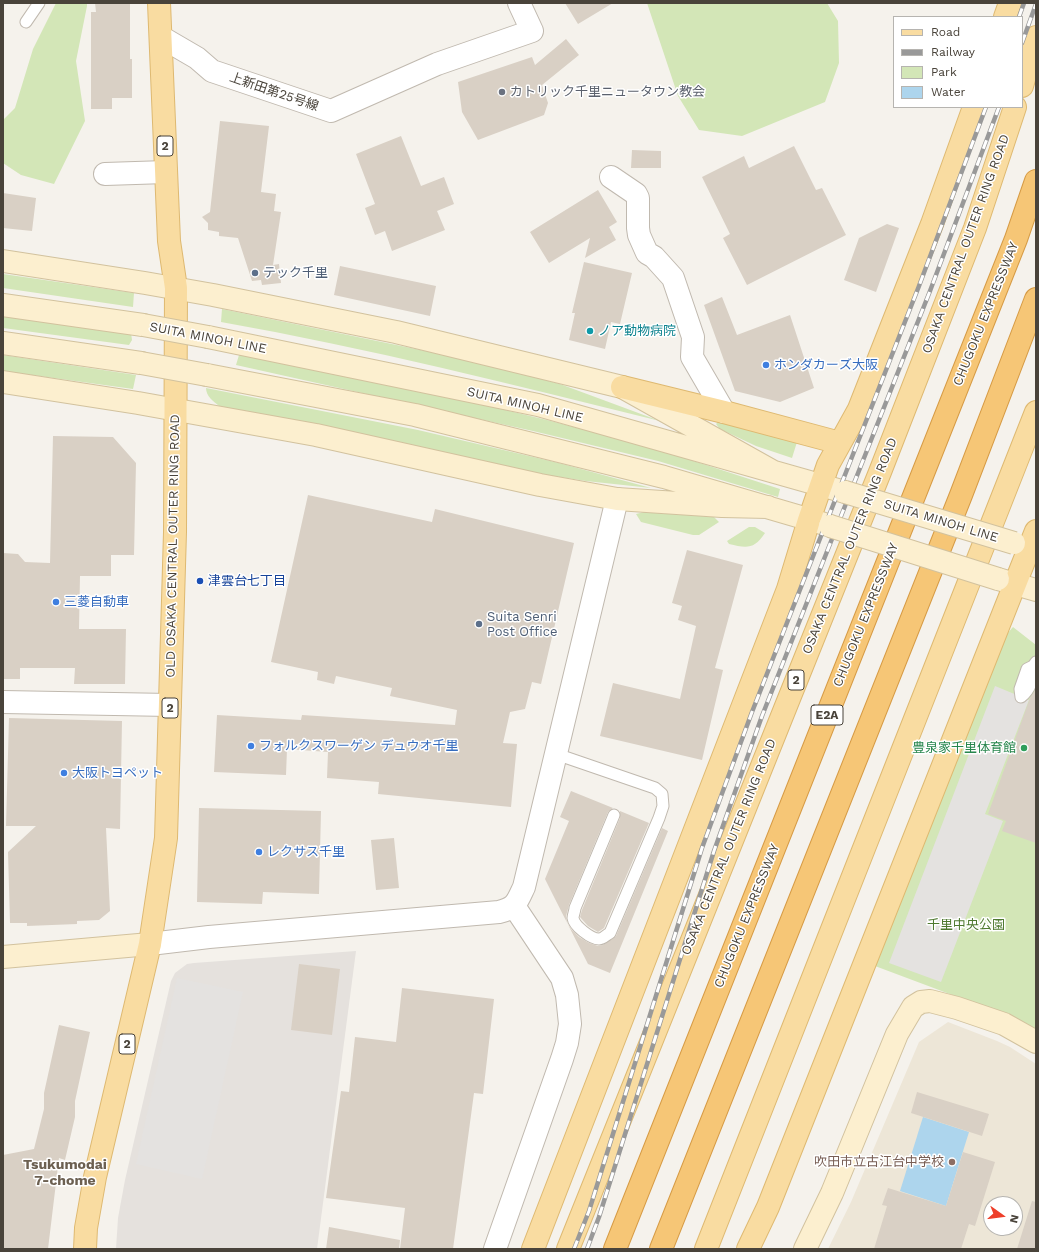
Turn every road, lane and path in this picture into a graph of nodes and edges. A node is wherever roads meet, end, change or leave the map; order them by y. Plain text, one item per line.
1 (39, 3) edge
2 (160, 3) edge
3 (519, 3) edge
4 (1010, 3) edge
5 (1006, 16) edge
6 (26, 22) dead end
7 (161, 37) junction
8 (1036, 37) edge
9 (1023, 82) edge
10 (974, 108) edge
11 (1015, 108) edge
12 (166, 172) junction
13 (106, 174) dead end
14 (611, 177) dead end
15 (1036, 181) edge
16 (3, 261) edge
17 (176, 288) junction
18 (1036, 299) edge
19 (3, 305) edge
20 (3, 343) edge
21 (3, 382) edge
22 (622, 387) junction
23 (176, 410) junction
24 (724, 412) junction
25 (1036, 412) edge
26 (840, 443) junction
27 (772, 471) junction
28 (821, 485) junction
29 (617, 499) junction
30 (768, 507) junction
31 (809, 520) junction
32 (1029, 543) edge
33 (1006, 581) junction
34 (1036, 590) edge
35 (3, 702) edge
36 (170, 705) junction
37 (556, 754) junction
38 (614, 815) dead end
39 (514, 906) junction
40 (150, 944) junction
41 (3, 957) edge
42 (1036, 1042) edge
43 (85, 1249) edge
44 (495, 1249) edge
45 (533, 1249) edge
46 (568, 1249) edge
47 (615, 1249) edge
48 (661, 1249) edge
49 (706, 1249) edge
50 (748, 1249) edge
51 (805, 1249) edge

1 - 6 lane
2 - 7 main road, OLD OSAKA CENTRAL OUTER RING ROAD / 2
3 - 7 street, 上新田第25号線
4 - 5 main road
7 - 12 main road, OLD OSAKA CENTRAL OUTER RING ROAD / 2
8 - 9 main road
10 - 26 main road
11 - 46 main road, OSAKA CENTRAL OUTER RING ROAD / 2
12 - 13 street
12 - 17 main road, OLD OSAKA CENTRAL OUTER RING ROAD / 2
14 - 24 street
15 - 47 highway, CHUGOKU EXPRESSWAY / E2A
16 - 17 main road
17 - 22 main road
17 - 23 main road, OLD OSAKA CENTRAL OUTER RING ROAD / 2
18 - 48 highway
19 - 27 main road, SUITA MINOH LINE, bridge
20 - 30 main road, bridge
21 - 23 main road
22 - 24 main road
22 - 27 main road
23 - 29 main road
23 - 36 main road, OLD OSAKA CENTRAL OUTER RING ROAD / 2
24 - 26 main road
25 - 49 main road
26 - 28 main road
27 - 28 main road, SUITA MINOH LINE
28 - 31 main road
28 - 32 main road, SUITA MINOH LINE, bridge
29 - 30 main road
29 - 37 street
30 - 31 main road
31 - 33 main road, bridge
31 - 45 main road
32 - 33 main road
33 - 34 main road
33 - 50 main road
35 - 36 street
36 - 40 main road, OLD OSAKA CENTRAL OUTER RING ROAD / 2
37 - 38 lane
37 - 39 street
39 - 40 street
39 - 44 street
40 - 41 main road
40 - 43 main road, OLD OSAKA CENTRAL OUTER RING ROAD / 2
42 - 51 main road

